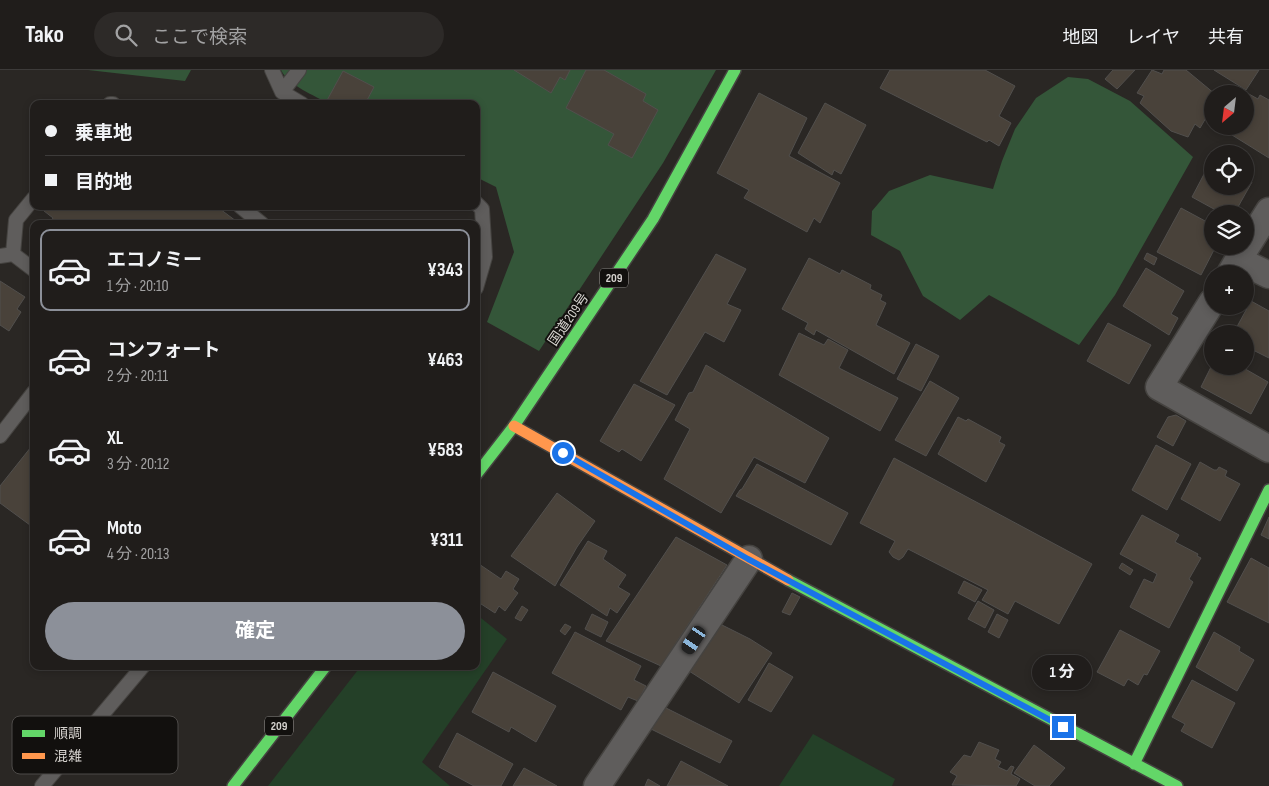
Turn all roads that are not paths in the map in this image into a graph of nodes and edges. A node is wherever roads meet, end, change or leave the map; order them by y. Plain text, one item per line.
1 (272, 70) edge
2 (299, 70) edge
3 (735, 70) edge
4 (282, 92) junction
5 (295, 100) edge
6 (30, 203) edge
7 (480, 207) edge
8 (245, 210) edge
9 (1269, 211) edge
10 (257, 220) edge
11 (7, 255) edge
12 (1235, 265) edge
13 (30, 268) edge
14 (1254, 272) edge
15 (480, 274) edge
16 (1269, 275) edge
17 (1204, 315) edge
18 (30, 397) edge
19 (514, 426) junction
20 (0, 436) edge
21 (1269, 449) edge
22 (480, 469) edge
23 (1269, 490) edge
24 (748, 559) junction
25 (140, 670) edge
26 (323, 670) edge
27 (101, 716) edge
28 (1134, 764) junction
29 (52, 774) edge
30 (1172, 785) edge
31 (42, 786) edge
32 (233, 786) edge
33 (596, 786) edge

1 - 4 lane
2 - 4 lane
3 - 19 main road, 国道209号 / 209
4 - 5 lane
6 - 11 lane
7 - 15 lane
8 - 10 lane
9 - 12 street
11 - 13 lane
14 - 16 street
17 - 21 street
18 - 20 lane
19 - 22 main road, 国道209号 / 209
19 - 24 main road
23 - 28 main road
24 - 28 main road
24 - 33 street
25 - 27 lane
26 - 32 main road, 209
28 - 30 main road
29 - 31 lane

